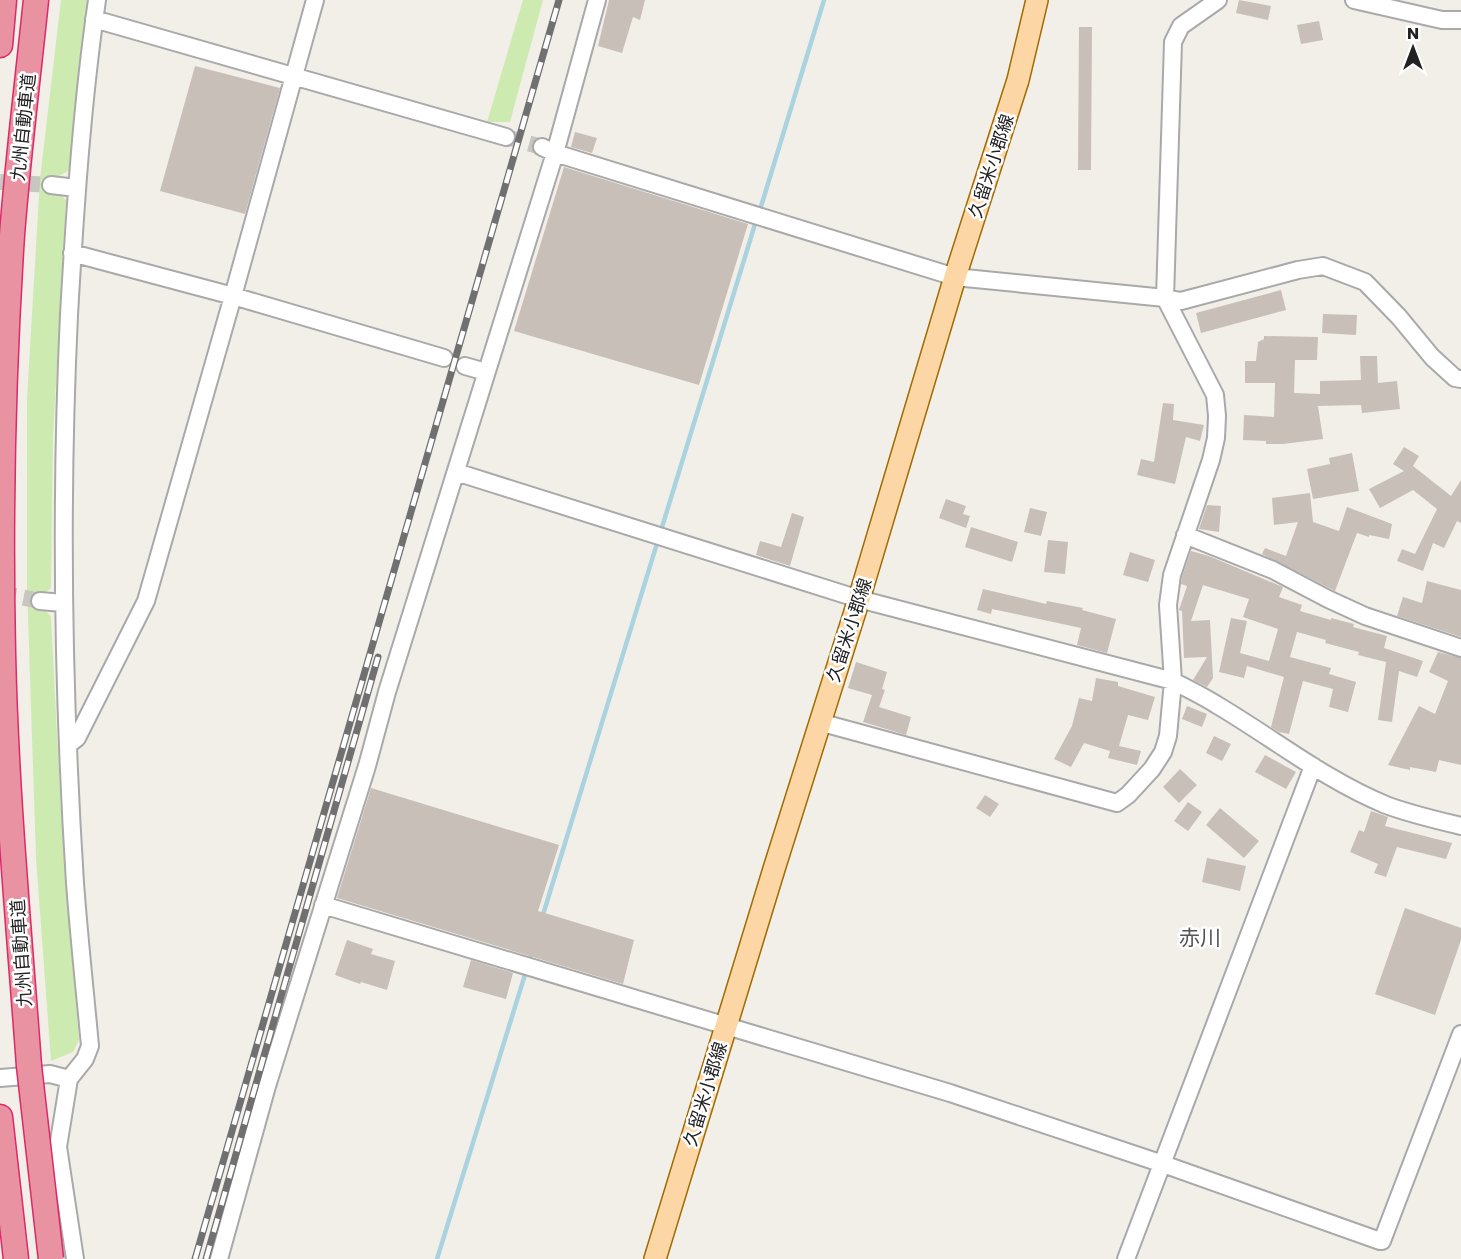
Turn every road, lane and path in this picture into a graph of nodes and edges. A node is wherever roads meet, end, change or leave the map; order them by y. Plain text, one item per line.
1 (4, 0) edge
2 (36, 0) edge
3 (97, 0) edge
4 (315, 0) edge
5 (597, 0) edge
6 (1037, 0) edge
7 (1218, 0) edge
8 (1354, 0) edge
9 (94, 19) junction
10 (1461, 20) edge
11 (0, 45) edge
12 (293, 76) junction
13 (506, 137) tunnel mouth
14 (548, 150) junction
15 (51, 185) tunnel mouth
16 (76, 189) junction
17 (72, 252) junction
18 (955, 277) junction
19 (233, 296) junction
20 (1165, 298) junction
21 (444, 358) dead end
22 (465, 366) dead end
23 (486, 372) junction
24 (1461, 379) edge
25 (456, 472) junction
26 (1185, 536) junction
27 (859, 600) junction
28 (39, 601) tunnel mouth
29 (63, 603) junction
30 (1461, 648) edge
31 (1173, 681) junction
32 (819, 722) junction
33 (68, 745) junction
34 (1313, 766) junction
35 (1461, 826) edge
36 (323, 905) junction
37 (725, 1026) junction
38 (1461, 1034) edge
39 (0, 1078) edge
40 (69, 1079) junction
41 (0, 1117) edge
42 (1163, 1164) junction
43 (16, 1259) edge
44 (51, 1259) edge
45 (75, 1259) edge
46 (219, 1259) edge
47 (655, 1259) edge
48 (1126, 1259) edge

1 - 11 highway
2 - 44 highway, 九州自動車道, bridge
3 - 9 street
4 - 12 street
5 - 14 street
6 - 18 main road, 久留米小郡線
7 - 20 street
8 - 10 street
9 - 12 street
9 - 16 street
12 - 13 street
12 - 19 street
14 - 18 street
14 - 23 street
15 - 16 street
16 - 17 street
17 - 19 street
17 - 29 street
18 - 20 street
18 - 27 main road, 久留米小郡線
19 - 21 street
19 - 33 street
20 - 24 street
20 - 26 street
22 - 23 street
23 - 25 street
25 - 27 street
25 - 36 street
26 - 30 street
26 - 31 street
27 - 31 street
27 - 32 main road, 久留米小郡線
28 - 29 street
29 - 33 street
31 - 32 street
31 - 34 street
32 - 37 main road, 久留米小郡線
33 - 40 street
34 - 35 street
34 - 42 street
36 - 37 street
36 - 46 street
37 - 42 street
37 - 47 main road, 久留米小郡線
38 - 42 street
39 - 40 street
40 - 45 street
41 - 43 highway
42 - 48 street

